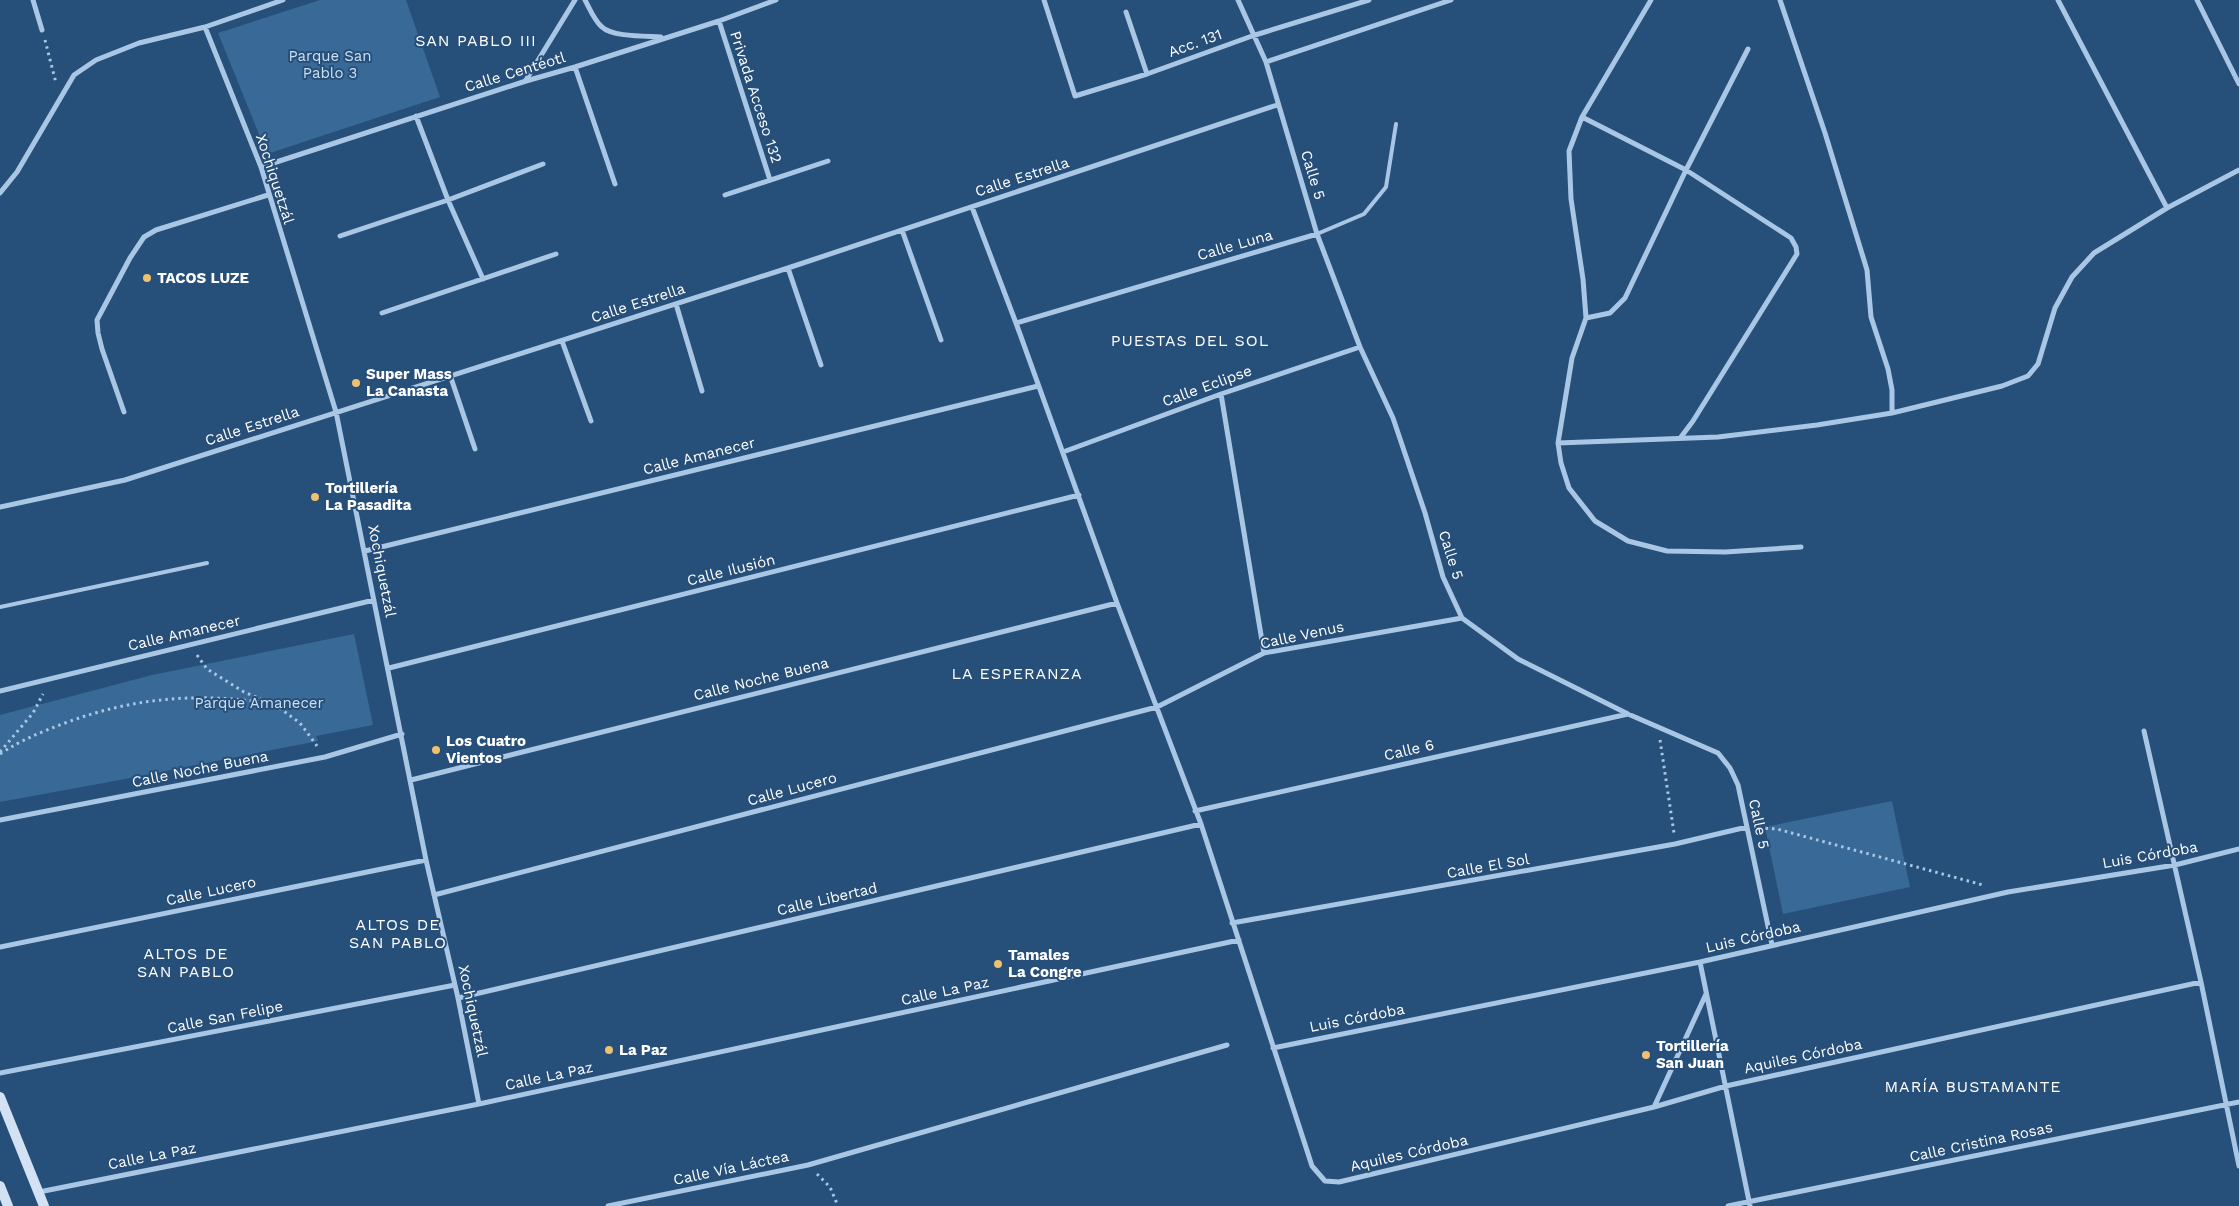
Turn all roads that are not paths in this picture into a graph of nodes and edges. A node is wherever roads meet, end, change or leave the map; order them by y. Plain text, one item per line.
1 (33, 0) edge
2 (283, 0) edge
3 (574, 0) edge
4 (585, 0) edge
5 (776, 0) edge
6 (1044, 0) edge
7 (1238, 0) edge
8 (1369, 0) edge
9 (1451, 0) edge
10 (1651, 0) edge
11 (1780, 0) edge
12 (2058, 0) edge
13 (2197, 0) edge
14 (1126, 12) dead end
15 (719, 21) junction
16 (205, 27) junction
17 (42, 30) road end
18 (1252, 36) junction
19 (664, 38) junction
20 (1748, 49) dead end
21 (1266, 62) junction
22 (575, 67) junction
23 (1147, 74) junction
24 (526, 80) junction
25 (2239, 84) edge
26 (1278, 105) junction
27 (416, 116) junction
28 (1582, 117) junction
29 (1396, 124) dead end
30 (828, 161) dead end
31 (543, 164) dead end
32 (261, 167) junction
33 (1686, 170) junction
34 (2239, 170) edge
35 (770, 180) junction
36 (615, 184) dead end
37 (0, 193) edge
38 (725, 195) dead end
39 (268, 196) junction
40 (448, 200) junction
41 (972, 207) junction
42 (2167, 208) junction
43 (902, 230) junction
44 (1317, 234) junction
45 (340, 236) dead end
46 (556, 254) dead end
47 (788, 268) junction
48 (483, 279) junction
49 (676, 304) junction
50 (382, 313) dead end
51 (1586, 318) junction
52 (1016, 323) junction
53 (941, 340) dead end
54 (562, 341) junction
55 (1360, 347) junction
56 (821, 365) dead end
57 (450, 375) junction
58 (1038, 386) junction
59 (702, 391) dead end
60 (1220, 394) junction
61 (124, 412) dead end
62 (336, 412) junction
63 (1892, 413) junction
64 (590, 421) dead end
65 (1681, 437) junction
66 (1558, 443) junction
67 (474, 449) dead end
68 (1063, 452) junction
69 (1079, 495) junction
70 (0, 507) edge
71 (1801, 547) dead end
72 (366, 551) junction
73 (207, 563) dead end
74 (374, 600) junction
75 (1117, 603) junction
76 (0, 607) edge
77 (1462, 618) junction
78 (1264, 653) junction
79 (389, 668) junction
80 (0, 691) edge
81 (1157, 707) junction
82 (1628, 714) junction
83 (2144, 730) dead end
84 (402, 734) junction
85 (411, 780) junction
86 (1196, 811) junction
87 (0, 820) edge
88 (1201, 824) junction
89 (1747, 827) junction
90 (2239, 849) edge
91 (426, 860) junction
92 (2175, 865) junction
93 (434, 895) junction
94 (1232, 923) junction
95 (1238, 940) junction
96 (1772, 945) junction
97 (0, 947) edge
98 (1700, 962) junction
99 (2201, 982) junction
100 (455, 986) junction
101 (1707, 993) junction
102 (458, 998) junction
103 (1227, 1045) dead end
104 (1273, 1048) junction
105 (0, 1073) edge
106 (1726, 1086) junction
107 (0, 1097) edge
108 (2239, 1102) edge
109 (479, 1104) junction
110 (2226, 1104) junction
111 (1654, 1107) junction
112 (2239, 1166) edge
113 (0, 1186) edge
114 (39, 1192) junction
115 (1749, 1204) edge
116 (8, 1206) edge
117 (44, 1206) edge
118 (608, 1206) edge
119 (1728, 1206) edge

1 - 17 street
2 - 16 street
3 - 24 street
4 - 19 street
5 - 15 street, Calle Centéotl
6 - 23 street, Acc. 131
7 - 18 street, Calle 5
8 - 18 street, Acc. 131
9 - 21 street
10 - 28 street
11 - 63 street
12 - 42 street
13 - 25 street
14 - 23 street
15 - 19 street, Calle Centéotl
15 - 35 street, Privada Acceso 132
16 - 32 street, Xochiquetzál
16 - 37 street
18 - 21 street, Calle 5
18 - 23 street, Acc. 131
19 - 22 street, Calle Centéotl
20 - 33 street
21 - 26 street, Calle 5
22 - 24 street, Calle Centéotl
22 - 36 street
24 - 27 street, Calle Centéotl
26 - 41 street, Calle Estrella
26 - 44 street, Calle 5
27 - 32 street, Calle Centéotl
27 - 40 street
28 - 33 street
28 - 51 street
29 - 44 lane, Calle Luna
30 - 35 street, Privada Acceso 132
31 - 40 street
32 - 39 street, Xochiquetzál
33 - 51 street
33 - 65 street
34 - 42 street
35 - 38 street, Privada Acceso 132
39 - 61 street
39 - 62 street, Xochiquetzál
40 - 45 street
40 - 48 street
41 - 43 street, Calle Estrella
41 - 52 street
42 - 63 street
43 - 47 street, Calle Estrella
43 - 53 street
44 - 52 street, Calle Luna
44 - 55 street, Calle 5
46 - 48 street
47 - 49 street, Calle Estrella
47 - 56 street
48 - 50 street
49 - 54 street, Calle Estrella
49 - 59 street
51 - 66 street
52 - 58 street
54 - 57 street, Calle Estrella
54 - 64 street
55 - 60 street, Calle Eclipse
55 - 77 street, Calle 5
57 - 62 street, Calle Estrella
57 - 67 street
58 - 68 street
58 - 72 street, Calle Amanecer
60 - 68 street, Calle Eclipse
60 - 78 street
62 - 70 street, Calle Estrella
62 - 72 street, Xochiquetzál
63 - 65 street
65 - 66 street
66 - 71 street
68 - 69 street
69 - 75 street
69 - 79 street, Calle Ilusión
72 - 74 street, Xochiquetzál
73 - 76 lane
74 - 79 street, Xochiquetzál
74 - 80 street, Calle Amanecer
75 - 81 street
75 - 85 street, Calle Noche Buena
77 - 78 street, Calle Venus
77 - 82 street, Calle 5
78 - 81 street, Calle Venus
79 - 84 street, Xochiquetzál
81 - 86 street
81 - 93 street, Calle Lucero
82 - 86 street, Calle 6
82 - 89 street, Calle 5
83 - 92 street
84 - 85 street, Xochiquetzál
84 - 87 street, Calle Noche Buena
85 - 91 street, Xochiquetzál
86 - 88 street
88 - 94 street
88 - 102 street, Calle Libertad
89 - 94 street, Calle El Sol
89 - 96 street, Calle 5
90 - 92 street, Luis Córdoba
91 - 93 street, Xochiquetzál
91 - 97 street, Calle Lucero
92 - 96 street, Luis Córdoba
92 - 99 street
93 - 100 street, Xochiquetzál
94 - 95 street
95 - 104 street
95 - 109 street, Calle La Paz
96 - 98 street, Luis Córdoba
98 - 101 street
98 - 104 street, Luis Córdoba
99 - 106 street, Aquiles Córdoba
99 - 110 street
100 - 102 street, Xochiquetzál
100 - 105 street, Calle San Felipe
101 - 106 street
101 - 111 street
102 - 109 street, Xochiquetzál
103 - 118 street, Calle Vía Láctea
104 - 111 street, Aquiles Córdoba
106 - 111 street, Aquiles Córdoba
106 - 115 street
107 - 114 main road
108 - 110 street, Calle Cristina Rosas
109 - 114 street, Calle La Paz
110 - 112 street
110 - 115 street, Calle Cristina Rosas
113 - 116 main road
114 - 117 main road
115 - 119 street, Calle Cristina Rosas

